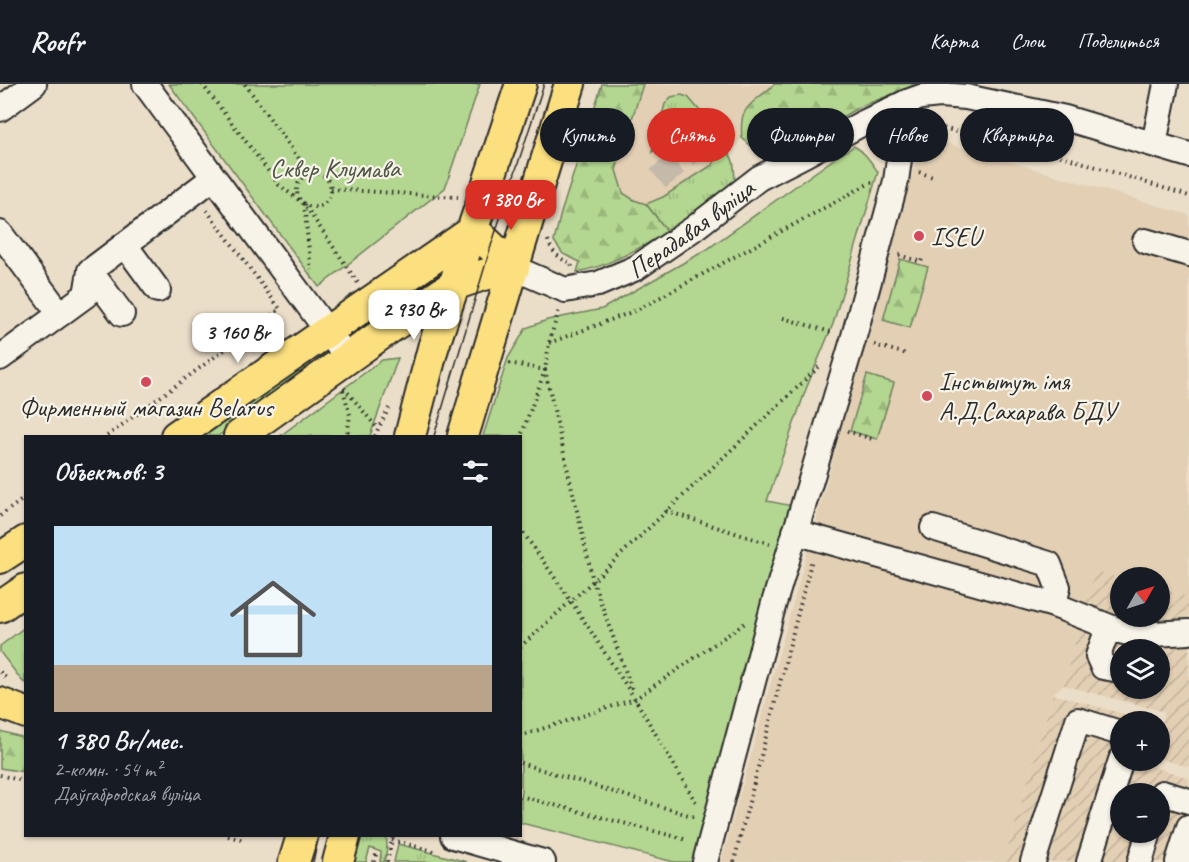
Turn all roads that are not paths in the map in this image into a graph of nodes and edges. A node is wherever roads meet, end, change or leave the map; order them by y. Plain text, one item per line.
1 (34, 84) edge
2 (145, 84) edge
3 (521, 84) edge
4 (570, 84) edge
5 (1166, 84) edge
6 (923, 94) edge
7 (0, 109) edge
8 (1154, 144) junction
9 (1189, 155) edge
10 (213, 178) junction
11 (474, 230) junction
12 (0, 233) edge
13 (1145, 241) dead end
14 (125, 245) junction
15 (1189, 254) edge
16 (514, 268) junction
17 (90, 271) junction
18 (454, 285) junction
19 (158, 290) dead end
20 (60, 314) junction
21 (122, 314) dead end
22 (328, 332) junction
23 (0, 358) edge
24 (348, 359) junction
25 (177, 435) edge
26 (240, 435) edge
27 (410, 435) edge
28 (462, 435) edge
29 (933, 528) dead end
30 (795, 532) junction
31 (24, 542) edge
32 (0, 558) edge
33 (24, 590) edge
34 (1054, 605) junction
35 (0, 607) edge
36 (1120, 631) junction
37 (1182, 632) edge
38 (1110, 669) edge
39 (0, 703) edge
40 (24, 712) edge
41 (1110, 730) edge
42 (1118, 771) edge
43 (1170, 795) edge
44 (1189, 801) edge
45 (1189, 827) edge
46 (302, 837) edge
47 (345, 837) edge
48 (1146, 843) edge
49 (449, 845) edge
50 (294, 862) edge
51 (338, 862) edge
52 (543, 862) edge
53 (705, 862) edge
54 (1033, 862) edge
55 (1089, 862) edge
56 (1140, 862) edge
57 (1178, 862) edge

1 - 7 street
2 - 10 street
3 - 11 main road
4 - 16 main road
5 - 8 street
6 - 8 street
6 - 16 street, Перадавая вуліца
6 - 30 street
8 - 9 street
10 - 14 street
10 - 22 street
11 - 16 main road, Перадавая вуліца
11 - 18 main road
11 - 22 main road
12 - 20 street
13 - 15 street
14 - 17 street
14 - 19 street
16 - 18 main road
16 - 28 main road
17 - 20 street
17 - 21 street
18 - 24 main road
18 - 27 main road
20 - 23 street
22 - 24 street
22 - 25 main road
24 - 26 main road
29 - 34 street
30 - 34 street
30 - 53 street
31 - 32 main road
33 - 35 main road
34 - 36 street
36 - 37 street
36 - 38 street
39 - 40 main road
41 - 54 street
42 - 55 street
43 - 44 street
45 - 57 street
46 - 50 main road
47 - 51 main road
48 - 56 street
49 - 52 street

